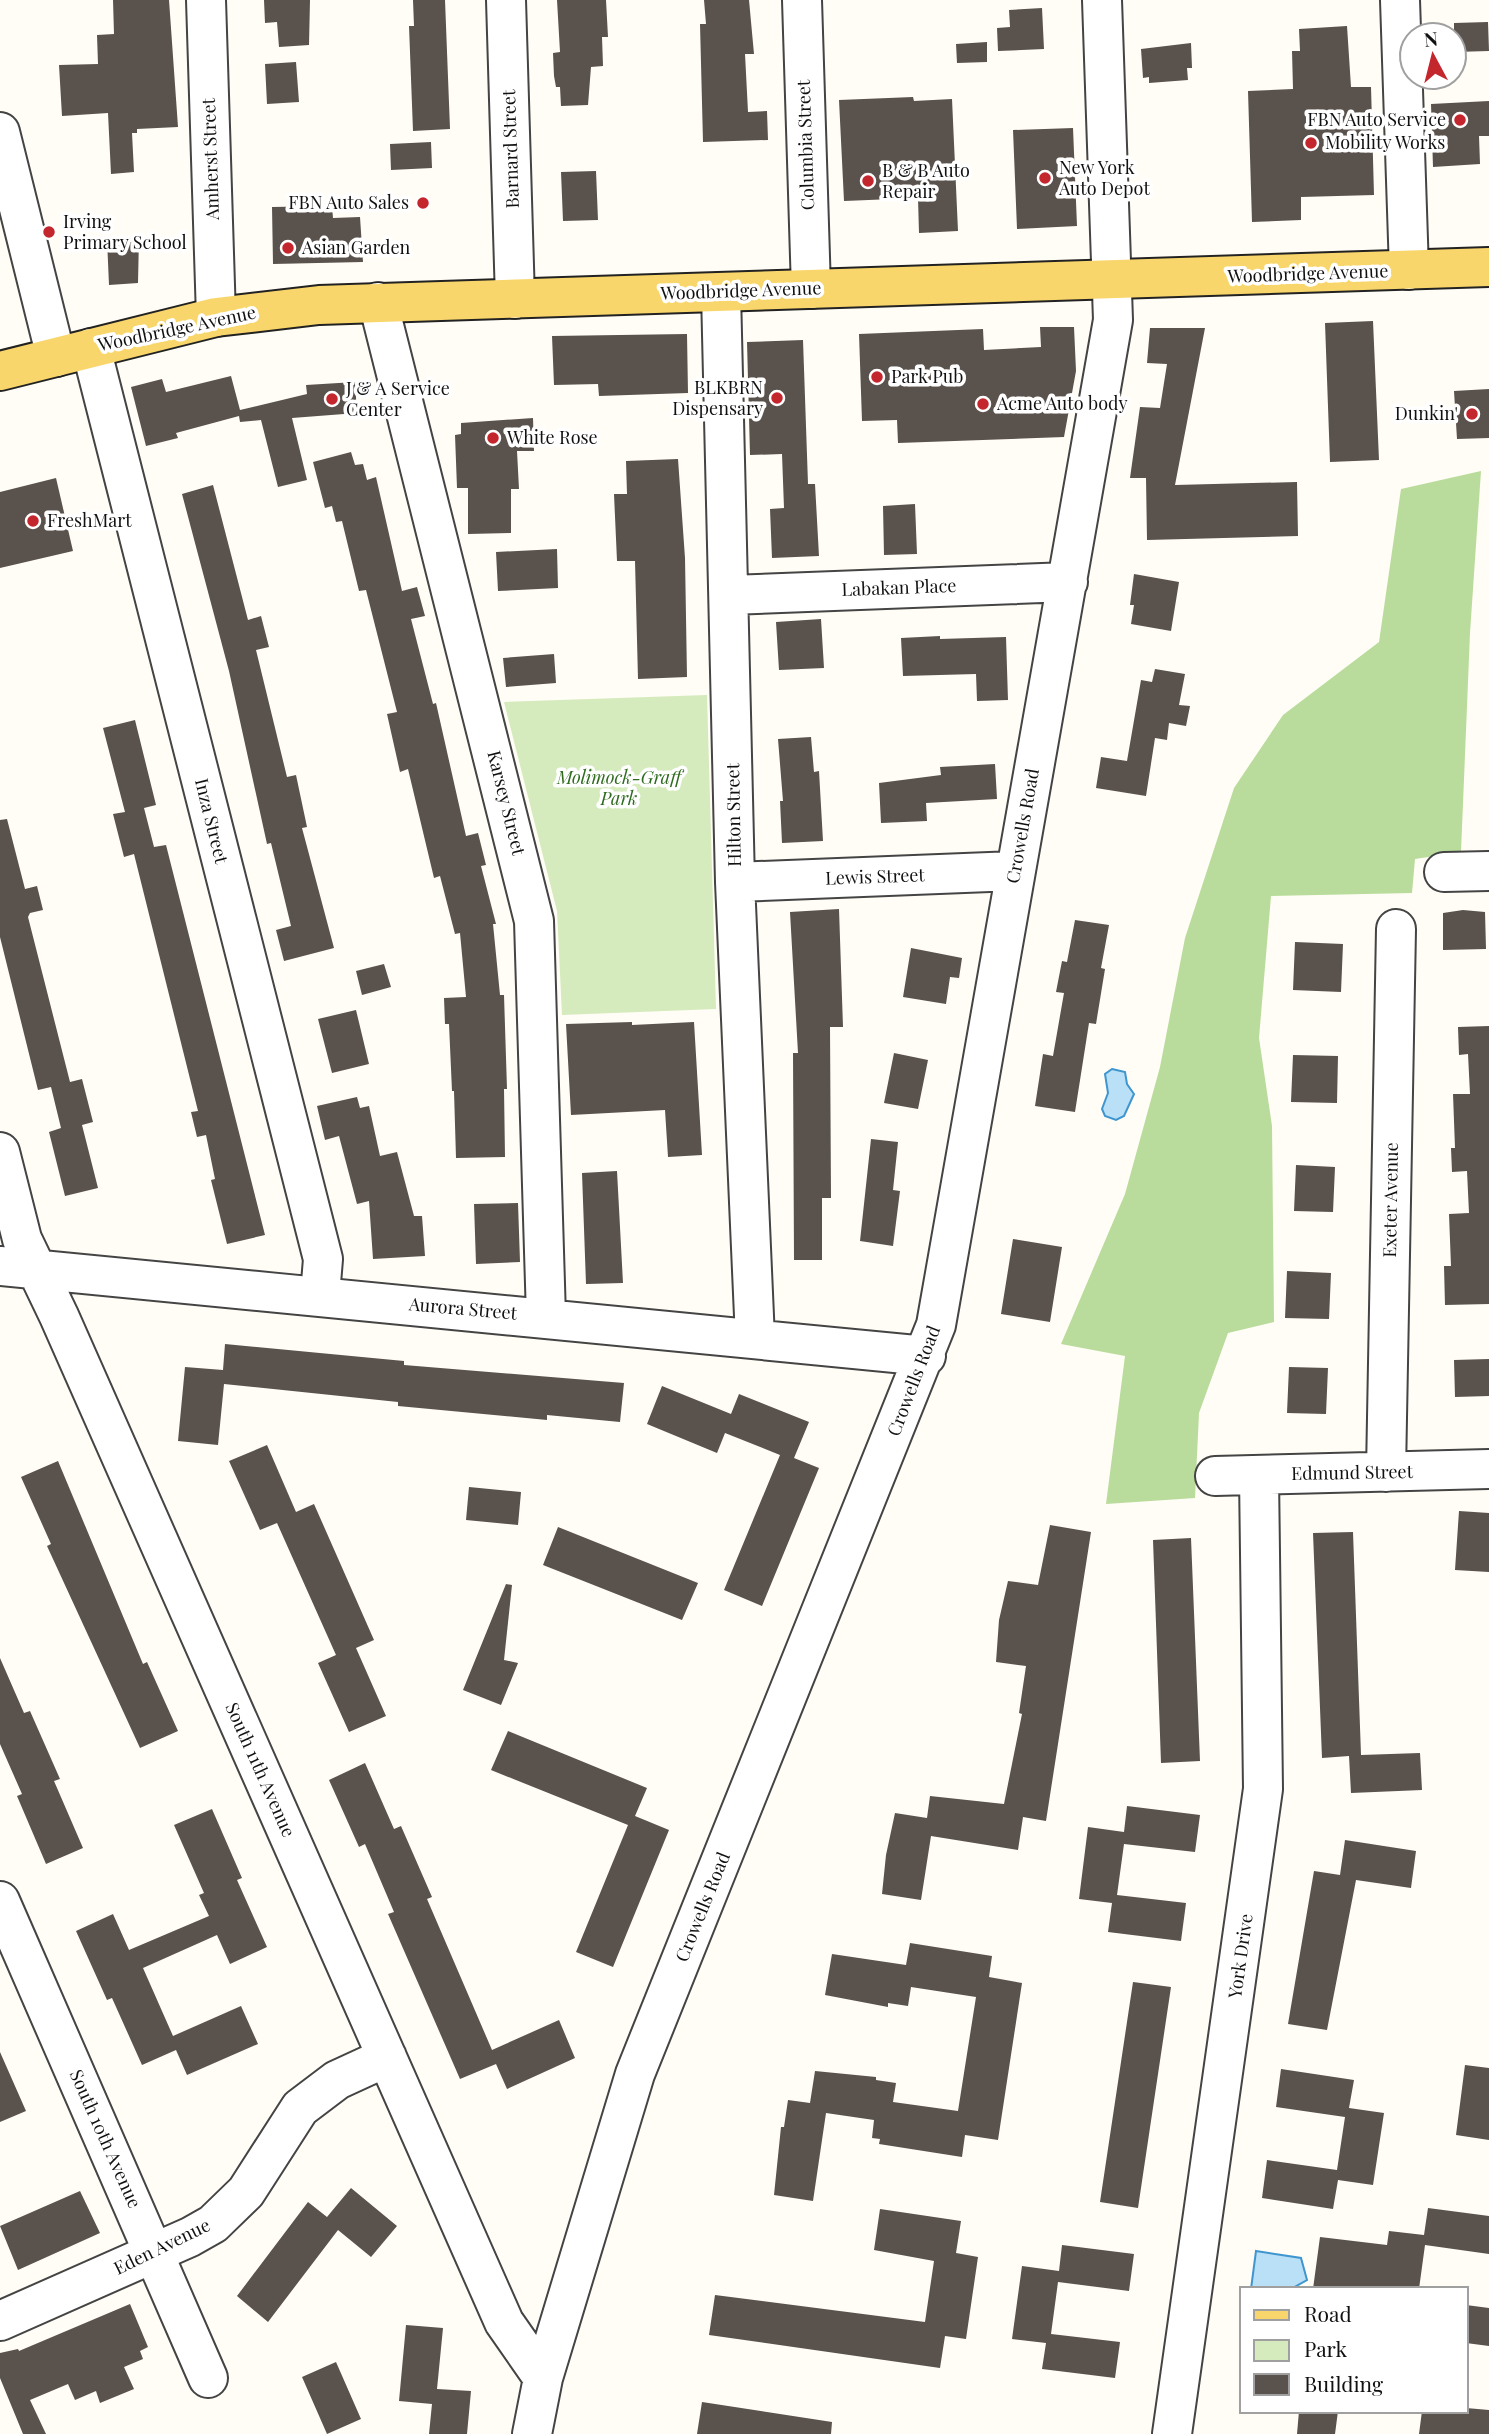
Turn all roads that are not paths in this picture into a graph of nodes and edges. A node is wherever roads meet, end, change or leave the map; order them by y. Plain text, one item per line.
1 (206, 0) edge
2 (506, 0) edge
3 (802, 0) edge
4 (1102, 0) edge
5 (1400, 0) edge
6 (0, 132) edge
7 (1489, 267) edge
8 (1409, 270) junction
9 (1112, 280) junction
10 (811, 289) junction
11 (721, 292) junction
12 (516, 299) junction
13 (378, 302) junction
14 (216, 317) junction
15 (74, 352) junction
16 (0, 371) edge
17 (1068, 582) junction
18 (730, 595) junction
19 (1015, 871) junction
20 (1489, 871) edge
21 (1444, 872) dead end
22 (735, 881) junction
23 (1396, 929) dead end
24 (0, 1152) edge
25 (18, 1267) edge
26 (320, 1295) junction
27 (546, 1317) junction
28 (755, 1339) junction
29 (926, 1356) junction
30 (1489, 1469) edge
31 (1386, 1472) junction
32 (1259, 1475) junction
33 (1215, 1476) dead end
34 (0, 1901) edge
35 (387, 2057) junction
36 (155, 2253) junction
37 (0, 2321) edge
38 (208, 2378) dead end
39 (543, 2378) junction
40 (532, 2434) edge
41 (1172, 2434) edge

1 - 14 street, Amherst Street
2 - 12 street, Barnard Street
3 - 10 street, Columbia Street
4 - 9 street, Crowells Road
5 - 8 street
6 - 15 street, Inza Street
7 - 8 main road, Woodbridge Avenue
8 - 9 main road, Woodbridge Avenue
9 - 10 main road, Woodbridge Avenue
9 - 17 street, Crowells Road
10 - 11 main road, Woodbridge Avenue
11 - 12 main road, Woodbridge Avenue
11 - 18 street, Hilton Street
12 - 13 main road, Woodbridge Avenue
13 - 14 main road, Woodbridge Avenue
13 - 27 street, Karsey Street
14 - 15 main road, Woodbridge Avenue
15 - 16 main road, Woodbridge Avenue
15 - 26 street, Inza Street
17 - 18 street, Labakan Place
17 - 19 street, Crowells Road
18 - 22 street, Hilton Street
19 - 22 street, Lewis Street
19 - 29 street, Crowells Road
20 - 21 street
22 - 28 street, Hilton Street
23 - 31 street, Exeter Avenue
24 - 25 street, South 11th Avenue
25 - 26 street, Aurora Street
25 - 35 street, South 11th Avenue
26 - 27 street, Aurora Street
27 - 28 street, Aurora Street
28 - 29 street, Aurora Street
29 - 39 street, Crowells Road
30 - 31 street, Edmund Street
31 - 32 street, Edmund Street
32 - 33 street, Edmund Street
32 - 41 street, York Drive
34 - 36 street, South 10th Avenue
35 - 36 street, Eden Avenue
35 - 39 street, South 11th Avenue
36 - 37 street, Eden Avenue
36 - 38 street, South 10th Avenue
39 - 40 street, Crowells Road

